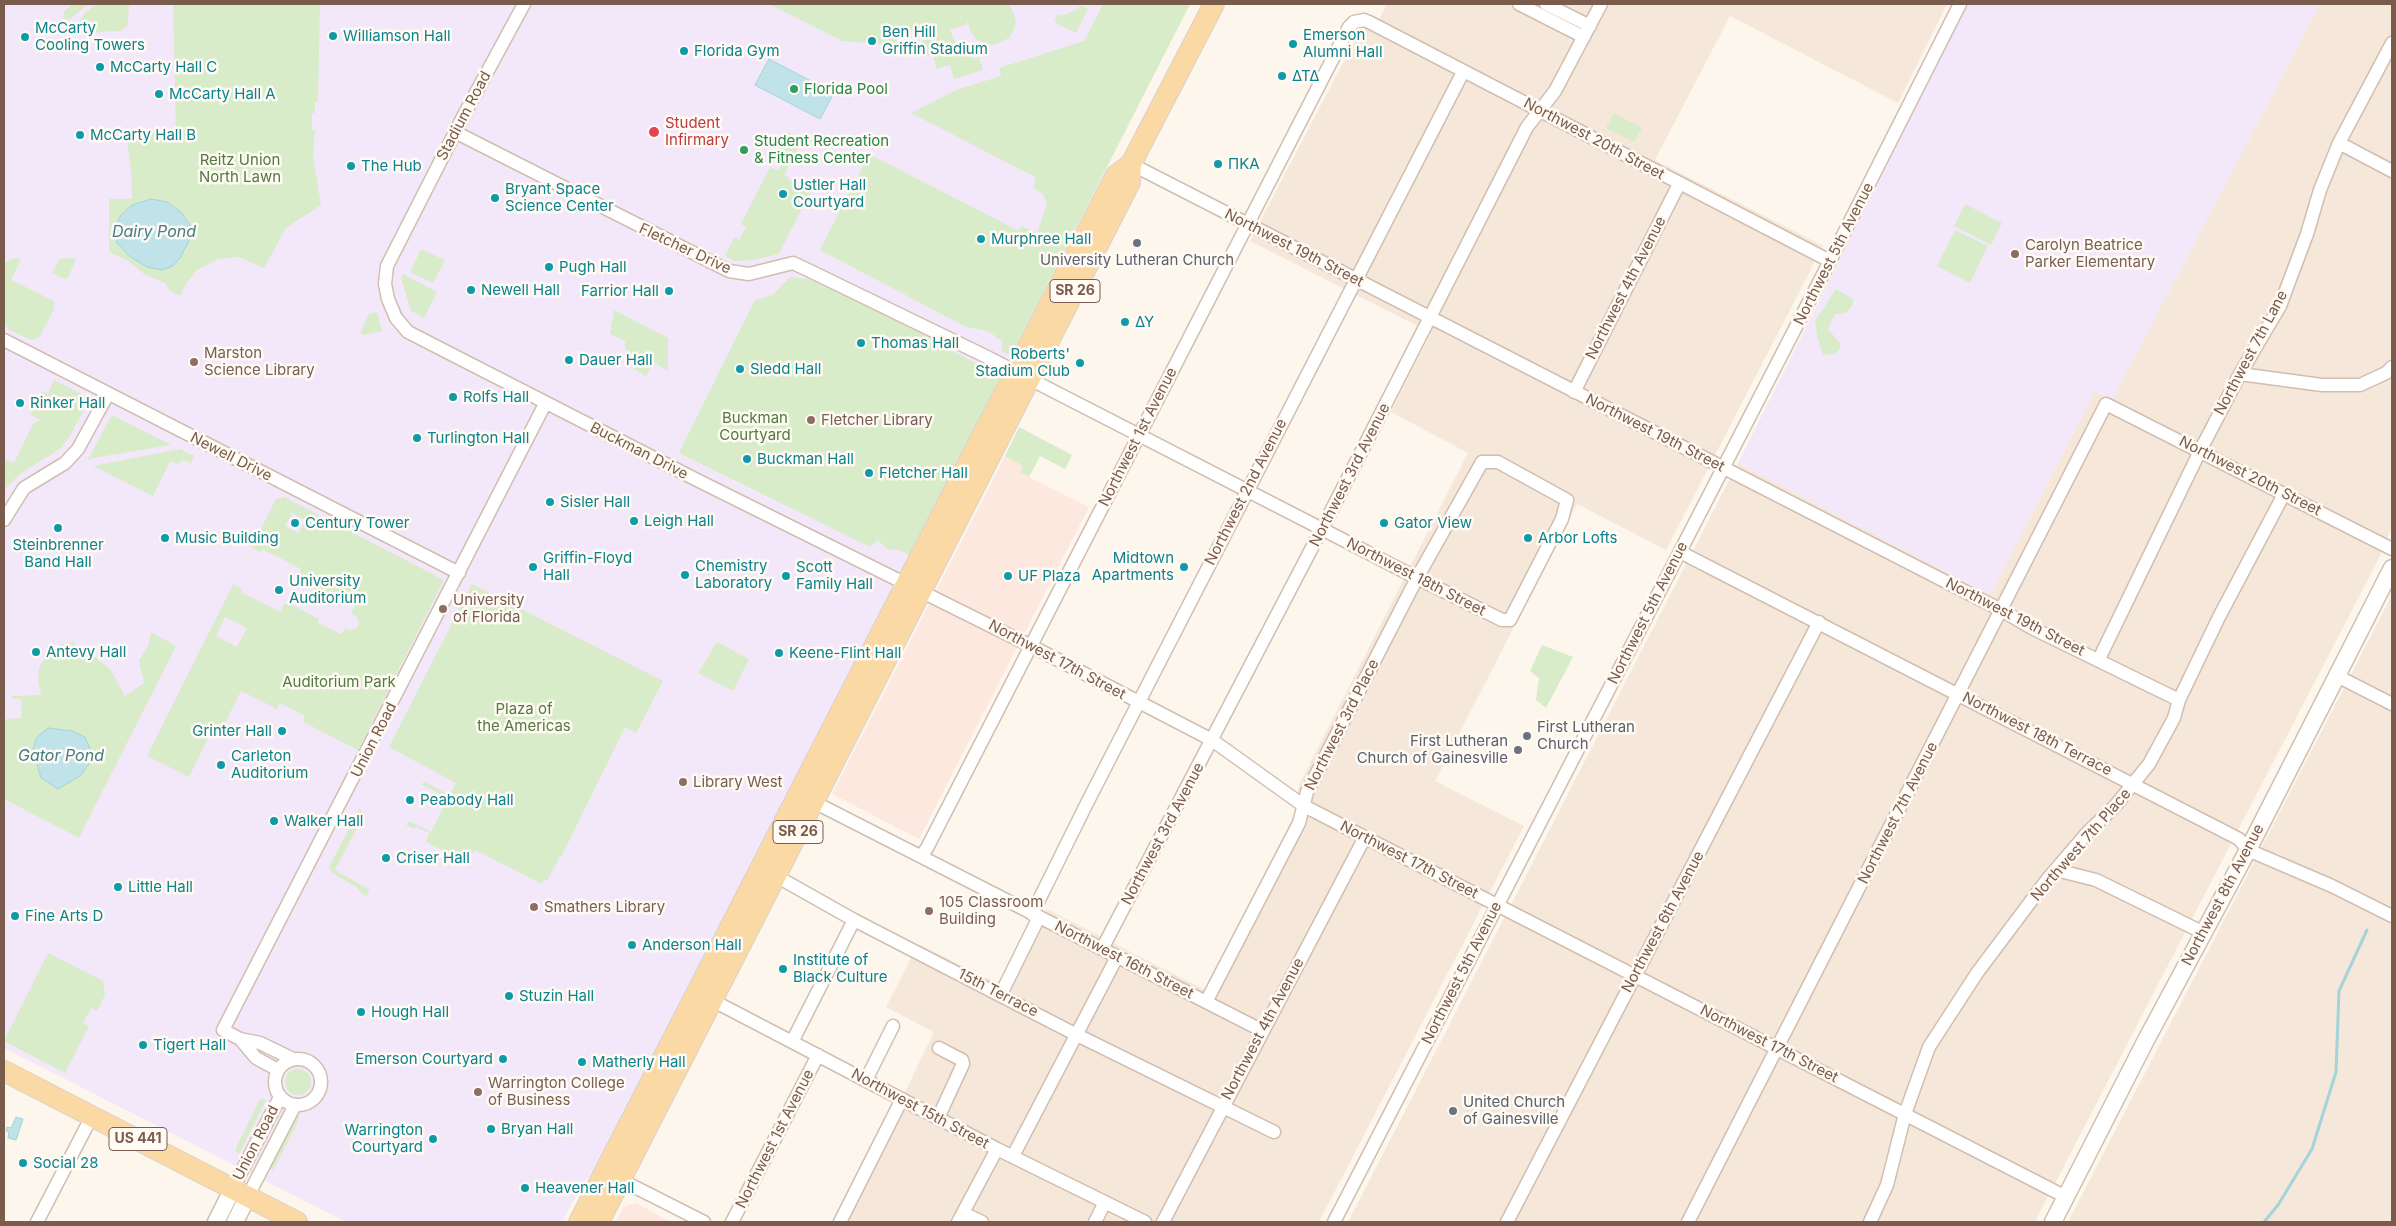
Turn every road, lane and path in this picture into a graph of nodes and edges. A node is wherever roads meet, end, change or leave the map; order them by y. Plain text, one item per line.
1 (524, 4) edge
2 (1214, 4) edge
3 (1519, 4) edge
4 (1546, 4) edge
5 (1601, 4) edge
6 (1960, 4) edge
7 (1357, 20) joint
8 (1587, 32) junction
9 (2392, 43) edge
10 (1463, 72) junction
11 (1540, 110) junction
12 (455, 132) junction
13 (2339, 143) junction
14 (1131, 164) junction
15 (2392, 171) edge
16 (1679, 184) junction
17 (1247, 224) junction
18 (1830, 261) junction
19 (1355, 279) junction
20 (385, 284) joint
21 (1431, 318) junction
22 (4, 340) edge
23 (2392, 367) edge
24 (2240, 374) junction
25 (1023, 376) junction
26 (1574, 392) junction
27 (108, 394) junction
28 (545, 404) junction
29 (2106, 404) joint
30 (1139, 434) junction
31 (2200, 450) junction
32 (1724, 468) junction
33 (1248, 490) junction
34 (2284, 494) junction
35 (4, 520) edge
36 (1322, 530) junction
37 (2392, 548) edge
38 (1680, 552) junction
39 (2392, 568) edge
40 (459, 573) junction
41 (1417, 578) junction
42 (913, 588) junction
43 (2001, 610) junction
44 (1510, 620) joint
45 (1820, 622) junction
46 (1030, 646) junction
47 (2099, 659) junction
48 (2337, 676) junction
49 (1958, 694) junction
50 (2179, 700) junction
51 (1138, 703) junction
52 (2392, 704) edge
53 (1212, 740) junction
54 (2133, 784) junction
55 (806, 798) junction
56 (1304, 806) junction
57 (1365, 837) junction
58 (2248, 850) junction
59 (921, 856) junction
60 (2056, 870) junction
61 (776, 876) junction
62 (1498, 905) junction
63 (1036, 916) junction
64 (2392, 916) edge
65 (854, 920) junction
66 (2204, 933) junction
67 (1102, 949) junction
68 (1117, 957) junction
69 (1635, 975) junction
70 (1000, 994) junction
71 (705, 997) junction
72 (1206, 1002) junction
73 (893, 1026) dead end
74 (1263, 1031) junction
75 (1075, 1034) junction
76 (240, 1039) junction
77 (792, 1042) junction
78 (939, 1048) dead end
79 (1776, 1048) junction
80 (818, 1056) junction
81 (293, 1059) junction
82 (278, 1070) junction
83 (4, 1071) edge
84 (866, 1080) junction
85 (280, 1097) junction
86 (902, 1099) junction
87 (295, 1105) junction
88 (1223, 1106) junction
89 (1905, 1114) junction
90 (92, 1116) junction
91 (938, 1118) junction
92 (1274, 1132) dead end
93 (997, 1149) junction
94 (1013, 1156) junction
95 (621, 1180) junction
96 (241, 1192) junction
97 (2066, 1197) junction
98 (1105, 1202) junction
99 (960, 1218) edge
100 (37, 1222) edge
101 (216, 1222) edge
102 (234, 1222) edge
103 (298, 1222) edge
104 (579, 1222) edge
105 (599, 1222) edge
106 (704, 1222) edge
107 (732, 1222) edge
108 (840, 1222) edge
109 (982, 1222) edge
110 (1095, 1222) edge
111 (1145, 1222) edge
112 (1163, 1222) edge
113 (1334, 1222) edge
114 (1507, 1222) edge
115 (1688, 1222) edge
116 (1870, 1222) edge
117 (2053, 1222) edge

1 - 12 street, Stadium Road
2 - 14 main road, SR 26
3 - 8 street
4 - 8 street
5 - 8 street, Northwest 3rd Avenue
6 - 18 street, Northwest 5th Avenue
7 - 10 street, Northwest 20th Street
7 - 17 street, Northwest 1st Avenue
8 - 11 street, Northwest 3rd Avenue
9 - 13 street, Northwest 7th Lane
10 - 11 street, Northwest 20th Street
10 - 19 street, Northwest 2nd Avenue
11 - 16 street, Northwest 20th Street
11 - 21 street, Northwest 3rd Avenue
12 - 20 street, Stadium Road
12 - 25 street, Fletcher Drive
13 - 15 street
13 - 24 street, Northwest 7th Lane
14 - 17 street, Northwest 19th Street
14 - 25 main road, SR 26
16 - 18 street, Northwest 20th Street
16 - 26 street, Northwest 4th Avenue
17 - 19 street, Northwest 19th Street
17 - 30 street, Northwest 1st Avenue
18 - 32 street, Northwest 5th Avenue
19 - 21 street, Northwest 19th Street
19 - 33 street, Northwest 2nd Avenue
20 - 28 street, Buckman Drive
21 - 26 street, Northwest 19th Street
21 - 36 street, Northwest 3rd Avenue
22 - 27 street, Newell Drive
23 - 24 street
24 - 31 street, Northwest 7th Lane
25 - 30 street, Northwest 18th Street
25 - 42 main road, SR 26
26 - 32 street, Northwest 19th Street
27 - 35 street
27 - 40 street, Newell Drive
28 - 40 street, Union Road
28 - 42 street, Buckman Drive
29 - 31 street, Northwest 20th Street
29 - 43 street, Northwest 7th Avenue
30 - 33 street, Northwest 18th Street
30 - 46 street, Northwest 1st Avenue
31 - 34 street, Northwest 20th Street
31 - 47 street, Northwest 7th Lane
32 - 38 street, Northwest 5th Avenue
32 - 43 street, Northwest 19th Street
33 - 36 street, Northwest 18th Street
33 - 51 street, Northwest 2nd Avenue
34 - 37 street, Northwest 20th Street
34 - 50 street, Northwest 7th Place
36 - 41 street, Northwest 18th Street
36 - 53 street, Northwest 3rd Avenue
38 - 45 street, Northwest 18th Terrace
38 - 62 street, Northwest 5th Avenue
39 - 48 street, Northwest 8th Avenue
40 - 76 street, Union Road
41 - 44 street, Northwest 18th Street
41 - 44 street, Northwest 3rd Place
41 - 56 street, Northwest 3rd Place
42 - 46 street, Northwest 17th Street
42 - 55 main road, SR 26
43 - 47 street, Northwest 19th Street
43 - 49 street, Northwest 7th Avenue
45 - 49 street, Northwest 18th Terrace
45 - 69 street, Northwest 6th Avenue
46 - 51 street, Northwest 17th Street
46 - 59 street, Northwest 1st Avenue
47 - 50 street, Northwest 19th Street
48 - 52 street
48 - 58 street, Northwest 8th Avenue
49 - 54 street, Northwest 18th Terrace
49 - 79 street, Northwest 7th Avenue
50 - 54 street, Northwest 7th Place
51 - 53 street, Northwest 17th Street
51 - 63 street, Northwest 2nd Avenue
53 - 56 street, Northwest 17th Street
53 - 67 street, Northwest 3rd Avenue
54 - 58 street, Northwest 18th Terrace
54 - 60 street, Northwest 7th Place
55 - 59 street, Northwest 16th Street
55 - 61 main road, SR 26
55 - 71 main road, SR 26
56 - 57 street, Northwest 17th Street
56 - 72 street, Northwest 3rd Place
57 - 62 street, Northwest 17th Street
57 - 74 street, Northwest 4th Avenue
58 - 64 street, Northwest 18th Terrace
58 - 66 street, Northwest 8th Avenue
59 - 63 street, Northwest 16th Street
60 - 66 street
60 - 89 street, Northwest 7th Place
61 - 65 street, 15th Terrace
61 - 71 main road, SR 26
62 - 69 street, Northwest 17th Street
62 - 113 street, Northwest 5th Avenue
63 - 67 street, Northwest 16th Street
63 - 70 street, Northwest 2nd Avenue
65 - 70 street, 15th Terrace
65 - 77 street
66 - 97 street, Northwest 8th Avenue
67 - 68 street, Northwest 16th Street
68 - 72 street, Northwest 16th Street
68 - 75 street
69 - 79 street, Northwest 17th Street
69 - 114 street, Northwest 6th Avenue
70 - 75 street, 15th Terrace
71 - 77 street, Northwest 15th Street
71 - 95 main road, SR 26
71 - 104 main road, SR 26
72 - 74 street, Northwest 16th Street
73 - 84 street
74 - 88 street, Northwest 4th Avenue
75 - 88 street, 15th Terrace
75 - 94 street
76 - 81 street, Union Road
76 - 82 street, Union Road
77 - 80 street, Northwest 15th Street
78 - 91 street
79 - 89 street, Northwest 17th Street
79 - 115 street, Northwest 7th Avenue
80 - 84 street, Northwest 15th Street
80 - 107 street, Northwest 1st Avenue
81 - 82 street
81 - 87 street, Union Road
82 - 85 street, Union Road
83 - 90 main road, US 441
84 - 86 street, Northwest 15th Street
85 - 87 street, Union Road
85 - 96 street, Union Road
86 - 91 street, Northwest 15th Street
86 - 108 street
87 - 96 street, Union Road
88 - 92 street, 15th Terrace
88 - 112 street, Northwest 4th Avenue
89 - 97 street, Northwest 17th Street
89 - 116 street, Northwest 7th Place
90 - 96 main road, US 441
90 - 100 street
91 - 93 street, Northwest 15th Street
93 - 94 street, Northwest 15th Street
93 - 99 street
94 - 98 street, Northwest 15th Street
95 - 105 main road, SR 26
95 - 106 street
96 - 101 street
96 - 102 street
96 - 103 main road, US 441
97 - 117 street, Northwest 8th Avenue
98 - 110 street
98 - 111 street, Northwest 15th Street
99 - 109 street

